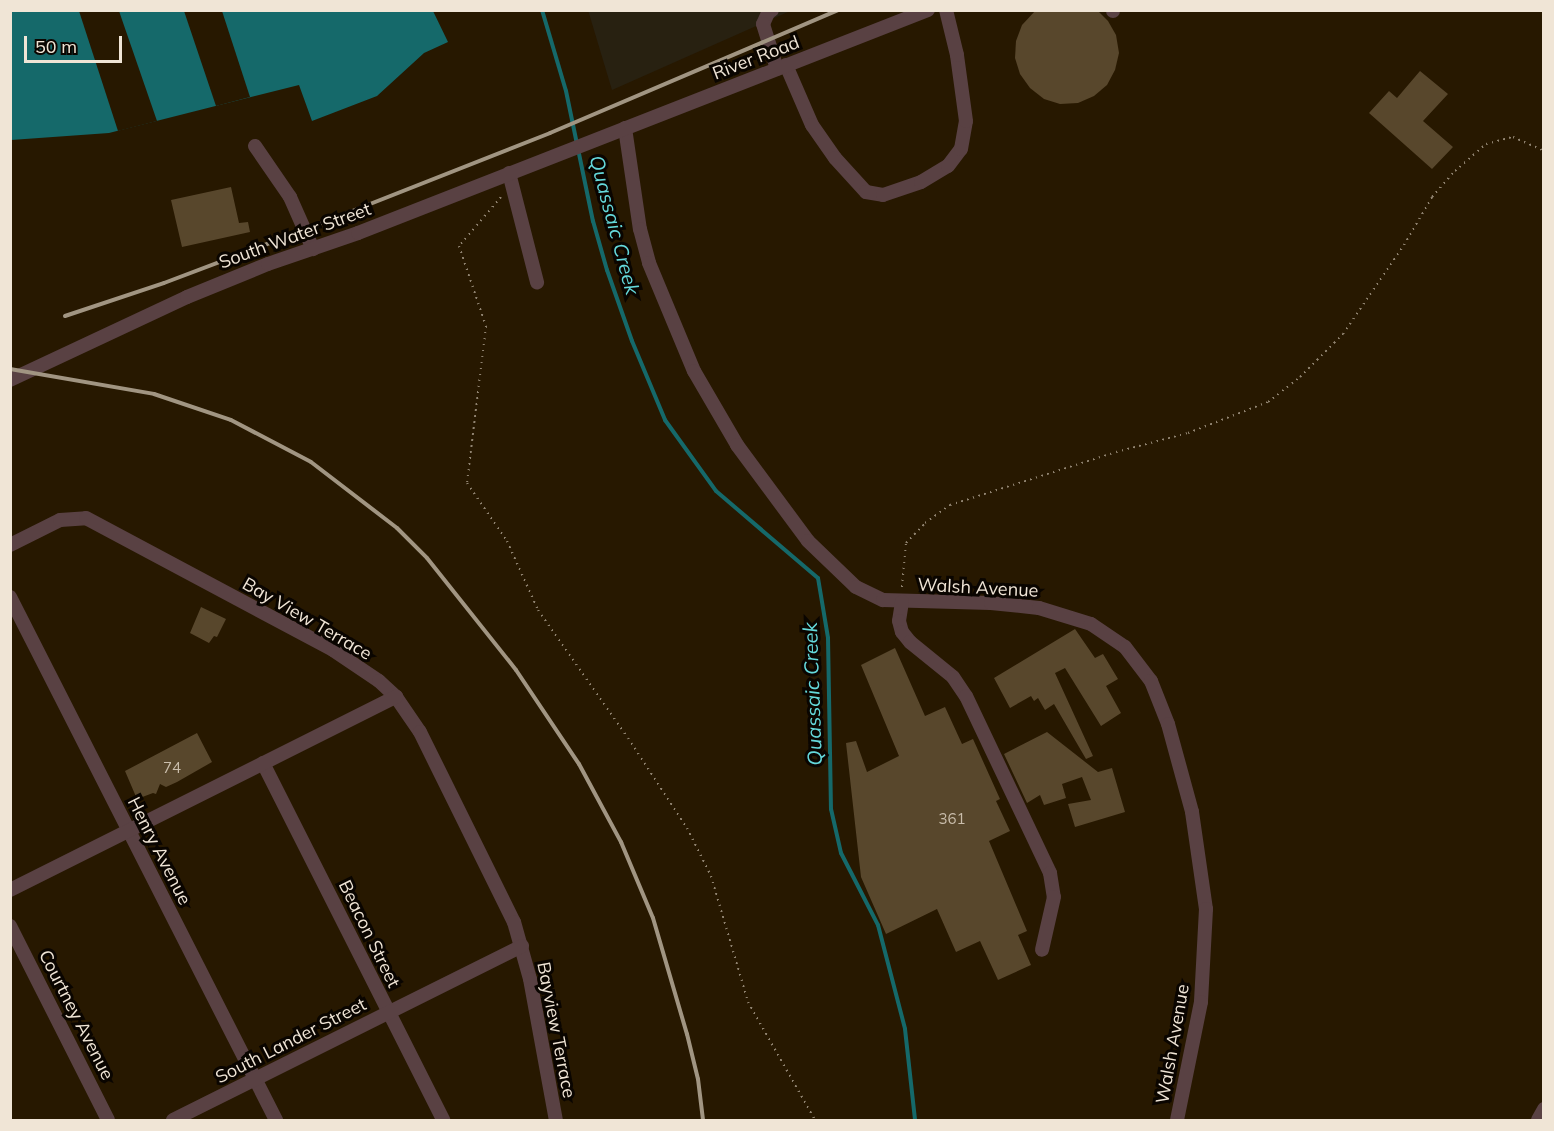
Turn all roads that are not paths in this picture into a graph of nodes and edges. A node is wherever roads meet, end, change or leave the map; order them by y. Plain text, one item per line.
1 (771, 10) edge
2 (928, 10) edge
3 (946, 10) edge
4 (782, 67) junction
5 (626, 128) junction
6 (597, 140) joint
7 (255, 146) dead end
8 (508, 173) junction
9 (313, 249) junction
10 (537, 282) dead end
11 (10, 380) edge
12 (10, 545) edge
13 (10, 597) edge
14 (902, 602) junction
15 (396, 697) junction
16 (263, 763) junction
17 (129, 830) junction
18 (10, 890) edge
19 (10, 926) edge
20 (522, 946) junction
21 (1042, 950) dead end
22 (388, 1012) junction
23 (255, 1078) junction
24 (1544, 1109) edge
25 (108, 1120) edge
26 (172, 1120) edge
27 (276, 1120) edge
28 (443, 1120) edge
29 (556, 1120) edge
30 (1177, 1120) edge
31 (1538, 1120) edge

1 - 4 street
2 - 4 street, River Road
3 - 4 street
4 - 5 street, River Road
5 - 6 street, River Road
5 - 14 street, Walsh Avenue
6 - 8 street, South Water Street
7 - 9 street
8 - 9 street, South Water Street
8 - 10 street
9 - 11 street, South Water Street
12 - 15 street, Bay View Terrace
13 - 17 street, Henry Avenue
14 - 21 street
14 - 30 street, Walsh Avenue
15 - 16 street
15 - 20 street, Bay View Terrace
16 - 17 street
16 - 22 street, Beacon Street
17 - 18 street
17 - 23 street, Henry Avenue
19 - 25 street, Courtney Avenue
20 - 22 street, South Lander Street
20 - 29 street, Bayview Terrace
22 - 23 street, South Lander Street
22 - 28 street, Beacon Street
23 - 26 street, South Lander Street
23 - 27 street, Henry Avenue
24 - 31 street

